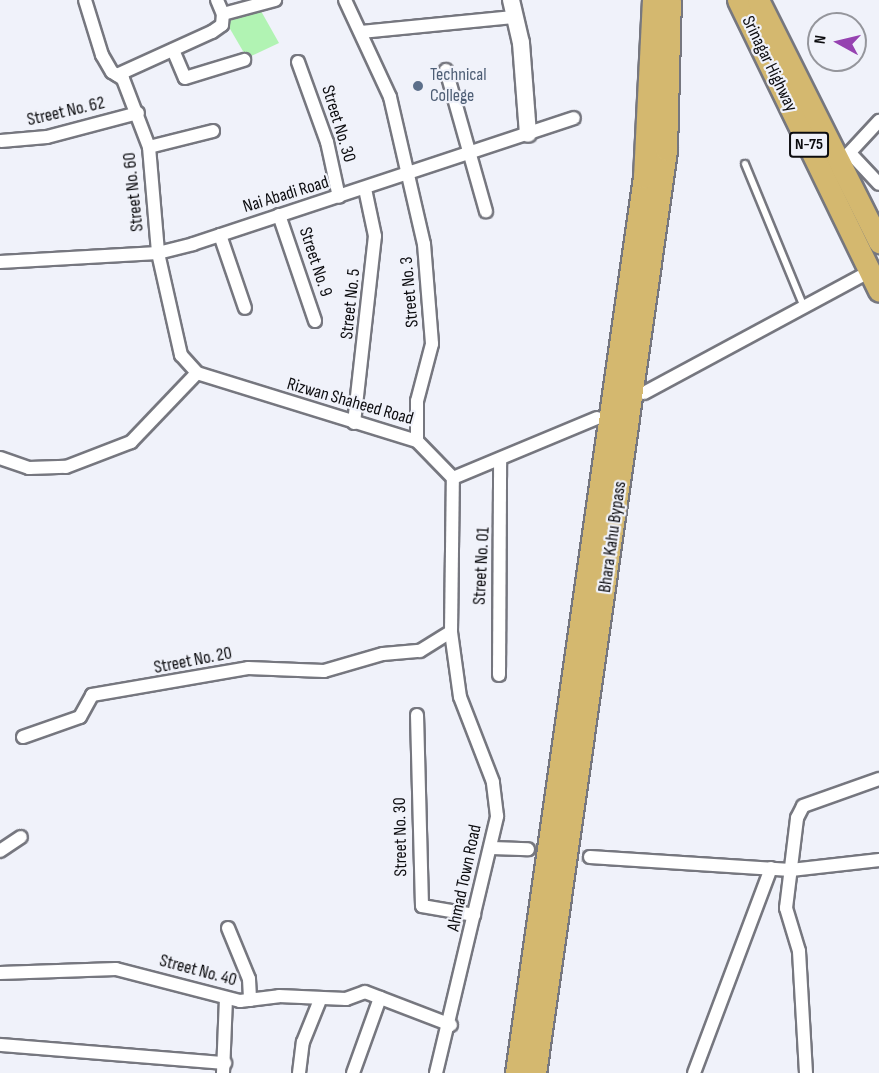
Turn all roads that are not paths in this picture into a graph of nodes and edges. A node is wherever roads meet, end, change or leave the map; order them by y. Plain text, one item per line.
1 (85, 0) edge
2 (217, 0) edge
3 (274, 0) edge
4 (345, 0) edge
5 (511, 0) edge
6 (653, 0) edge
7 (670, 0) edge
8 (738, 0) edge
9 (758, 0) edge
10 (223, 14) junction
11 (513, 17) junction
12 (361, 32) junction
13 (173, 50) junction
14 (244, 60) dead end
15 (298, 62) dead end
16 (446, 70) dead end
17 (117, 75) junction
18 (138, 113) junction
19 (574, 118) dead end
20 (879, 121) edge
21 (213, 131) dead end
22 (528, 134) junction
23 (1, 141) edge
24 (149, 147) junction
25 (467, 154) junction
26 (845, 158) junction
27 (745, 164) dead end
28 (410, 176) junction
29 (879, 184) edge
30 (365, 189) junction
31 (339, 197) junction
32 (486, 211) dead end
33 (279, 215) junction
34 (220, 235) junction
35 (878, 241) edge
36 (859, 249) junction
37 (158, 253) junction
38 (0, 262) edge
39 (870, 272) junction
40 (879, 291) edge
41 (804, 307) junction
42 (245, 308) dead end
43 (315, 321) dead end
44 (197, 373) junction
45 (644, 393) dead end
46 (597, 418) dead end
47 (354, 423) junction
48 (417, 441) junction
49 (0, 458) edge
50 (500, 459) junction
51 (453, 478) junction
52 (451, 632) junction
53 (499, 675) dead end
54 (417, 715) dead end
55 (23, 737) dead end
56 (879, 778) edge
57 (21, 837) dead end
58 (492, 848) junction
59 (528, 849) tunnel mouth
60 (0, 850) edge
61 (590, 857) tunnel mouth
62 (879, 860) edge
63 (771, 868) junction
64 (791, 870) junction
65 (474, 915) junction
66 (228, 928) dead end
67 (0, 973) edge
68 (226, 998) junction
69 (380, 998) junction
70 (250, 1000) junction
71 (320, 1000) junction
72 (451, 1025) junction
73 (0, 1045) edge
74 (224, 1068) edge
75 (299, 1073) edge
76 (353, 1073) edge
77 (436, 1073) edge
78 (516, 1073) edge
79 (535, 1073) edge
80 (694, 1073) edge
81 (806, 1073) edge

1 - 17 street, Street No. 60
2 - 10 street
3 - 10 street
4 - 12 street
5 - 11 street
6 - 78 highway, Bhara Kahu Bypass
7 - 79 highway, Bhara Kahu Bypass
8 - 36 highway, Srinagar Highway / N-75
9 - 26 highway, Srinagar Highway / N-75
10 - 13 street
11 - 12 street
11 - 22 street
12 - 28 street
13 - 14 street
13 - 17 street
15 - 31 street, Street No. 30
16 - 25 street
17 - 18 street, Street No. 60
18 - 23 street, Street No. 62
18 - 24 street, Street No. 60
19 - 22 street, Nai Abadi Road
20 - 26 street
21 - 24 street
22 - 25 street, Nai Abadi Road
24 - 37 street, Street No. 60
25 - 28 street, Nai Abadi Road
25 - 32 street
26 - 29 street
26 - 35 highway, Srinagar Highway / N-75
27 - 41 lane
28 - 30 street, Nai Abadi Road
28 - 48 street, Street No. 3
30 - 31 street, Nai Abadi Road
30 - 47 street, Street No. 5
31 - 33 street, Nai Abadi Road
33 - 34 street, Nai Abadi Road
33 - 43 street, Street No. 9
34 - 37 street, Nai Abadi Road
34 - 42 street
35 - 36 highway
36 - 39 highway, Srinagar Highway / N-75
37 - 38 street, Nai Abadi Road
37 - 44 street
39 - 40 highway, Srinagar Highway / N-75
39 - 41 street
41 - 45 street
44 - 47 street, Rizwan Shaheed Road
44 - 49 street
46 - 50 street
47 - 48 street, Rizwan Shaheed Road
48 - 51 street, Rizwan Shaheed Road
50 - 51 street
50 - 53 street, Street No. 01
51 - 52 street, Ahmad Town Road
52 - 55 street, Street No. 20
52 - 58 street, Ahmad Town Road
54 - 65 street, Street No. 30
56 - 64 street
57 - 60 street
58 - 59 street
58 - 65 street, Ahmad Town Road
61 - 63 street
62 - 64 street
63 - 64 street
63 - 80 street
64 - 81 street
65 - 72 street, Ahmad Town Road
66 - 70 street
67 - 68 street, Street No. 40
68 - 70 street, Street No. 40
68 - 74 street
69 - 71 street, Street No. 40
69 - 72 street, Street No. 40
69 - 76 street
70 - 71 street, Street No. 40
71 - 75 street
72 - 77 street, Ahmad Town Road
73 - 74 street

